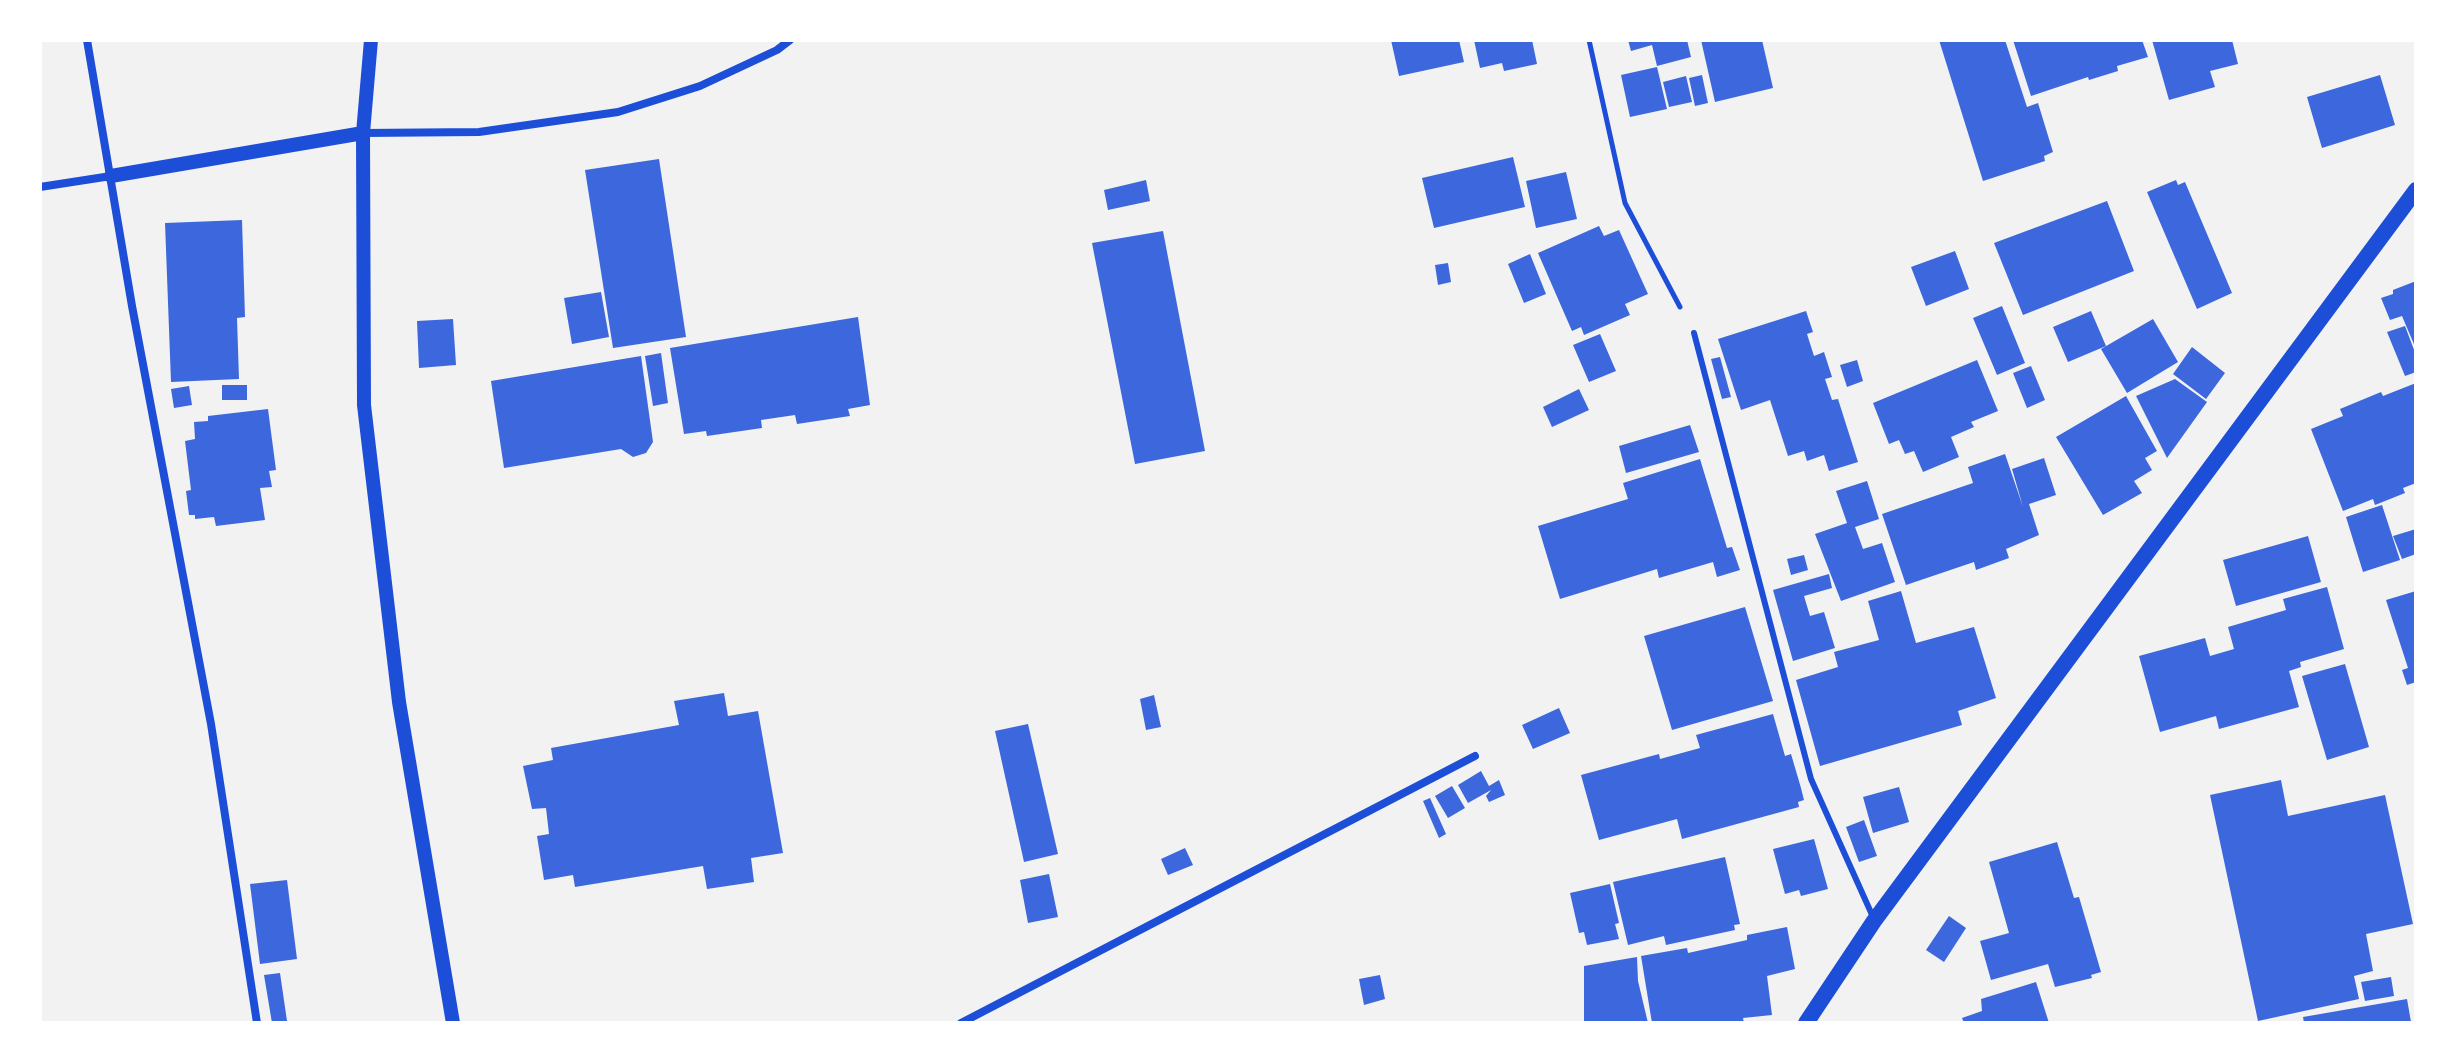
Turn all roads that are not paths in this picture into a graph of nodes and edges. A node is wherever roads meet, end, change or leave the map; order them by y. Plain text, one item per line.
1 (87, 40) edge
2 (371, 40) edge
3 (790, 40) edge
4 (363, 133) junction
5 (111, 176) junction
6 (40, 187) edge
7 (2413, 200) edge
8 (1694, 333) road end
9 (1475, 756) dead end
10 (1874, 921) junction
11 (257, 1023) edge
12 (453, 1023) edge
13 (961, 1023) edge
14 (1806, 1023) edge

1 - 5 street
2 - 4 street
3 - 4 street
4 - 5 street
4 - 12 street
5 - 6 street
5 - 11 street
7 - 10 main road
8 - 10 lane
9 - 13 street
10 - 14 main road

